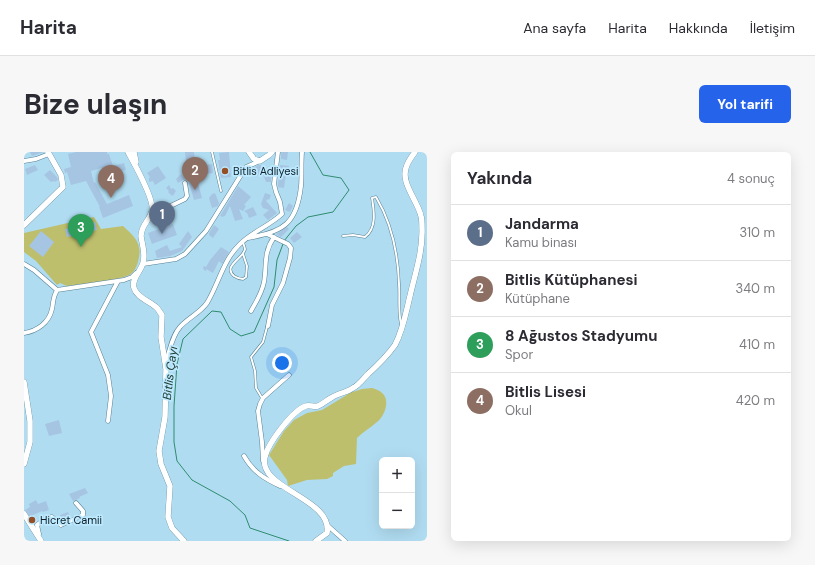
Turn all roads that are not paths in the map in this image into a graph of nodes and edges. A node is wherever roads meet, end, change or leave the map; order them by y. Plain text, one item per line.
1 (128, 152) edge
2 (134, 152) edge
3 (212, 152) edge
4 (249, 152) edge
5 (272, 152) edge
6 (278, 152) edge
7 (302, 152) edge
8 (415, 152) edge
9 (48, 153) edge
10 (24, 161) edge
11 (260, 161) junction
12 (138, 170) junction
13 (185, 183) dead end
14 (220, 191) dead end
15 (150, 216) junction
16 (24, 225) edge
17 (267, 234) junction
18 (343, 236) dead end
19 (274, 237) junction
20 (245, 240) junction
21 (243, 254) junction
22 (24, 264) edge
23 (143, 264) junction
24 (140, 270) junction
25 (118, 281) junction
26 (57, 290) junction
27 (251, 311) dead end
28 (268, 326) joint
29 (402, 327) junction
30 (24, 333) edge
31 (165, 364) junction
32 (289, 375) dead end
33 (24, 382) edge
34 (263, 398) junction
35 (108, 421) dead end
36 (244, 456) dead end
37 (24, 464) edge
38 (264, 466) junction
39 (290, 490) junction
40 (76, 504) dead end
41 (24, 514) edge
42 (327, 525) junction
43 (41, 541) edge
44 (184, 541) edge
45 (316, 541) edge
46 (345, 541) edge

1 - 12 street
2 - 12 street
3 - 14 lane
4 - 11 street
5 - 11 street
6 - 20 street
7 - 17 street
8 - 29 street
9 - 10 street
9 - 16 street
11 - 23 street
12 - 15 street
13 - 15 street
15 - 23 street
17 - 19 street
17 - 20 street
18 - 29 lane
19 - 27 street
19 - 28 street
20 - 21 lane
20 - 31 street
21 - 21 lane
22 - 26 street
23 - 24 street
24 - 25 street
24 - 31 street
25 - 26 street
25 - 35 street
26 - 30 street
28 - 34 lane
29 - 38 street
31 - 44 street
32 - 34 street
33 - 37 street
34 - 38 street
36 - 39 street
38 - 39 street
39 - 42 street
40 - 43 street
41 - 43 street
42 - 45 street
42 - 46 street

